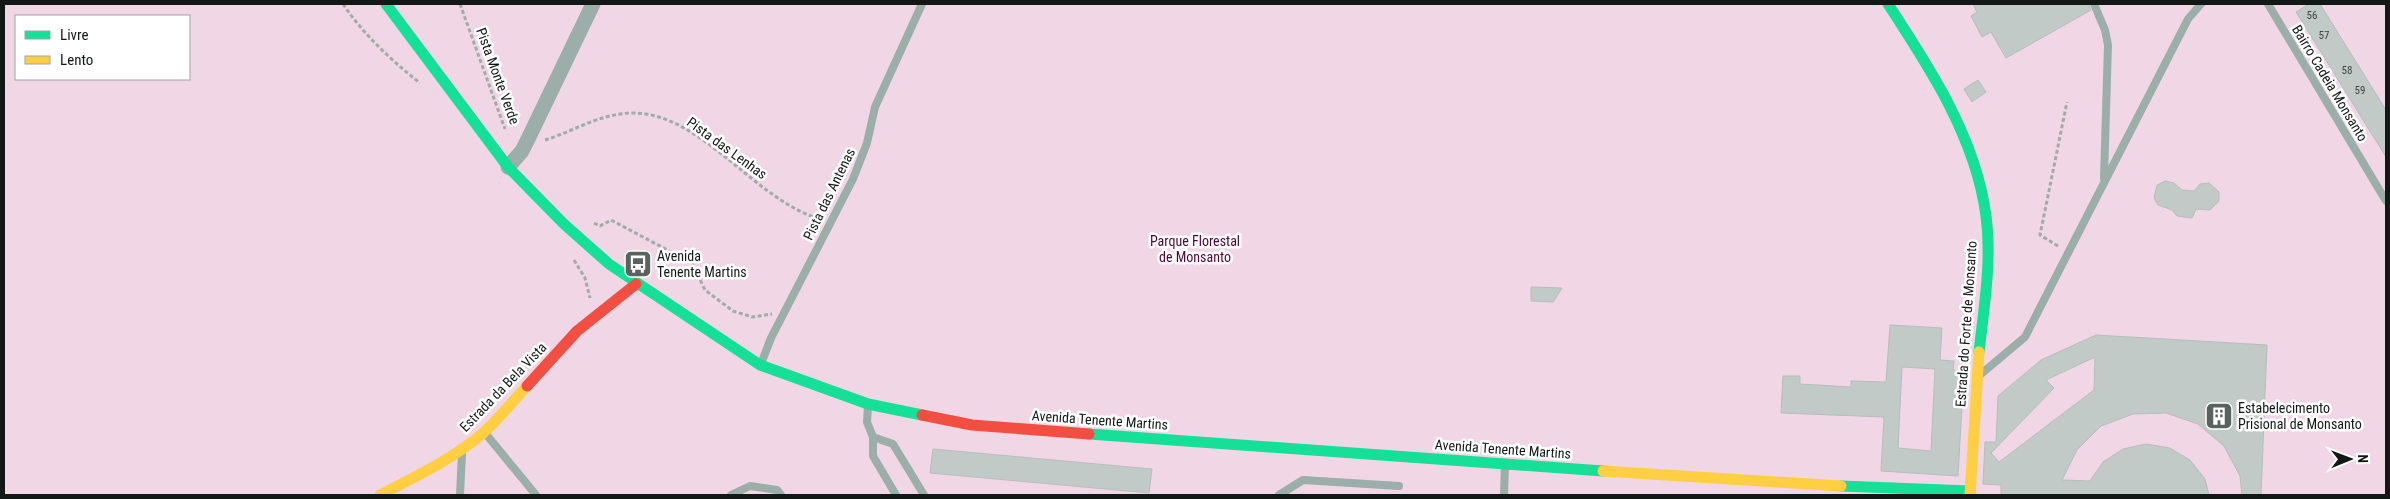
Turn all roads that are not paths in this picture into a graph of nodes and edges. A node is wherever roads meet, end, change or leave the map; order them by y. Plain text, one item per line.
1 (386, 4) edge
2 (593, 4) edge
3 (922, 4) edge
4 (1888, 4) edge
5 (2094, 4) edge
6 (2201, 4) edge
7 (2268, 4) edge
8 (508, 167) junction
9 (2104, 180) junction
10 (2386, 201) edge
11 (636, 284) junction
12 (760, 365) junction
13 (1976, 378) junction
14 (868, 404) junction
15 (484, 432) junction
16 (874, 437) junction
17 (461, 445) junction
18 (1505, 464) junction
19 (1399, 486) dead end
20 (1970, 493) edge
21 (380, 495) edge
22 (460, 495) edge
23 (536, 495) edge
24 (731, 495) edge
25 (781, 495) edge
26 (896, 495) edge
27 (924, 495) edge
28 (1279, 495) edge
29 (1504, 495) edge

1 - 8 street, Avenida Tenente Martins
2 - 8 street
3 - 12 lane, Pista das Antenas
4 - 13 street, Estrada do Forte de Monsanto
5 - 9 lane
6 - 9 lane
7 - 10 lane, Bairro Cadeia Monsanto
8 - 11 street, Avenida Tenente Martins
9 - 13 lane
11 - 12 street, Avenida Tenente Martins
11 - 15 street, Estrada da Bela Vista
12 - 14 street, Avenida Tenente Martins
13 - 20 street, Estrada do Forte de Monsanto
14 - 16 lane
14 - 18 street, Avenida Tenente Martins
15 - 17 street, Estrada da Bela Vista
15 - 23 lane
16 - 26 lane
16 - 27 lane
17 - 21 street, Estrada da Bela Vista
17 - 22 lane
18 - 20 street, Avenida Tenente Martins
18 - 29 lane
19 - 28 lane
24 - 25 lane

